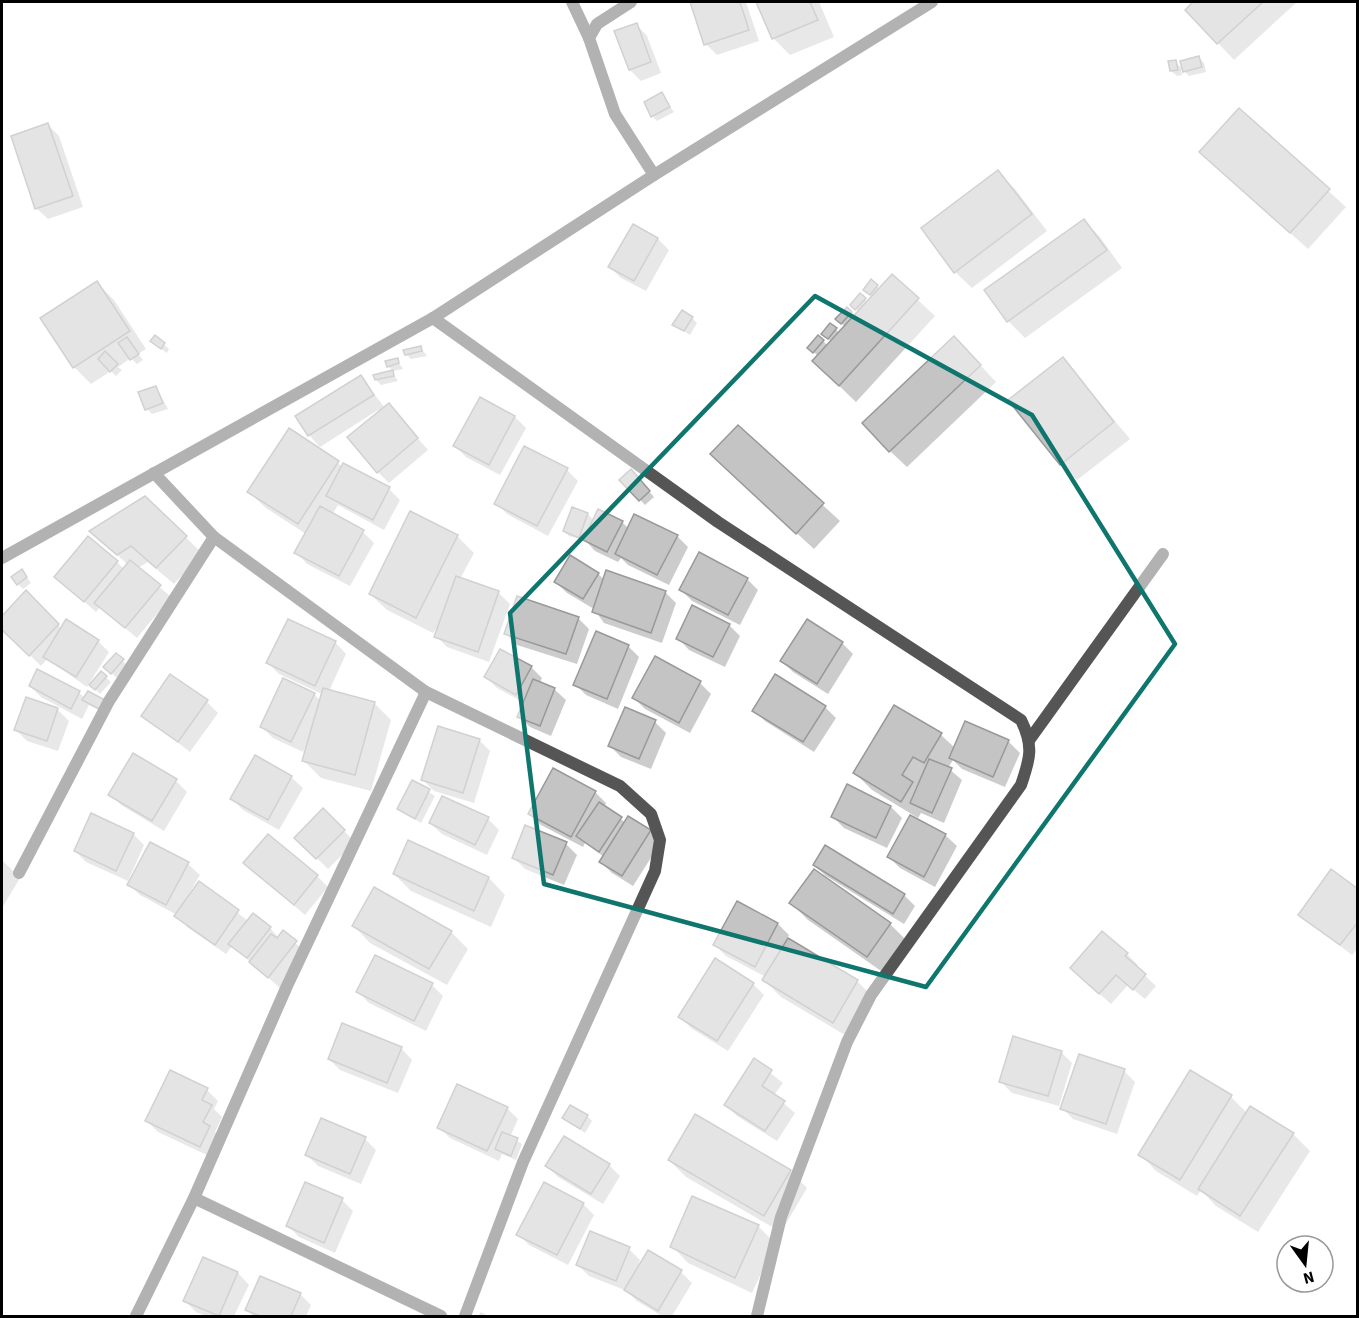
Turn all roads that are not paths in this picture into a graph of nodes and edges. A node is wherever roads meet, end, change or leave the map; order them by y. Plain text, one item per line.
1 (572, 2) edge
2 (631, 2) edge
3 (932, 2) edge
4 (589, 38) junction
5 (654, 175) junction
6 (433, 318) junction
7 (154, 473) junction
8 (214, 537) junction
9 (1163, 554) dead end
10 (2, 558) edge
11 (426, 692) junction
12 (1030, 738) junction
13 (19, 873) dead end
14 (194, 1198) junction
15 (136, 1317) edge
16 (441, 1317) edge
17 (465, 1317) edge
18 (757, 1317) edge

1 - 4 street
2 - 4 street
3 - 5 street
4 - 5 street
5 - 6 street
6 - 7 street
6 - 12 street
7 - 8 street
7 - 10 street
8 - 11 street
8 - 13 street
9 - 12 street
11 - 14 street
11 - 17 street
12 - 18 street
14 - 15 street
14 - 16 street

